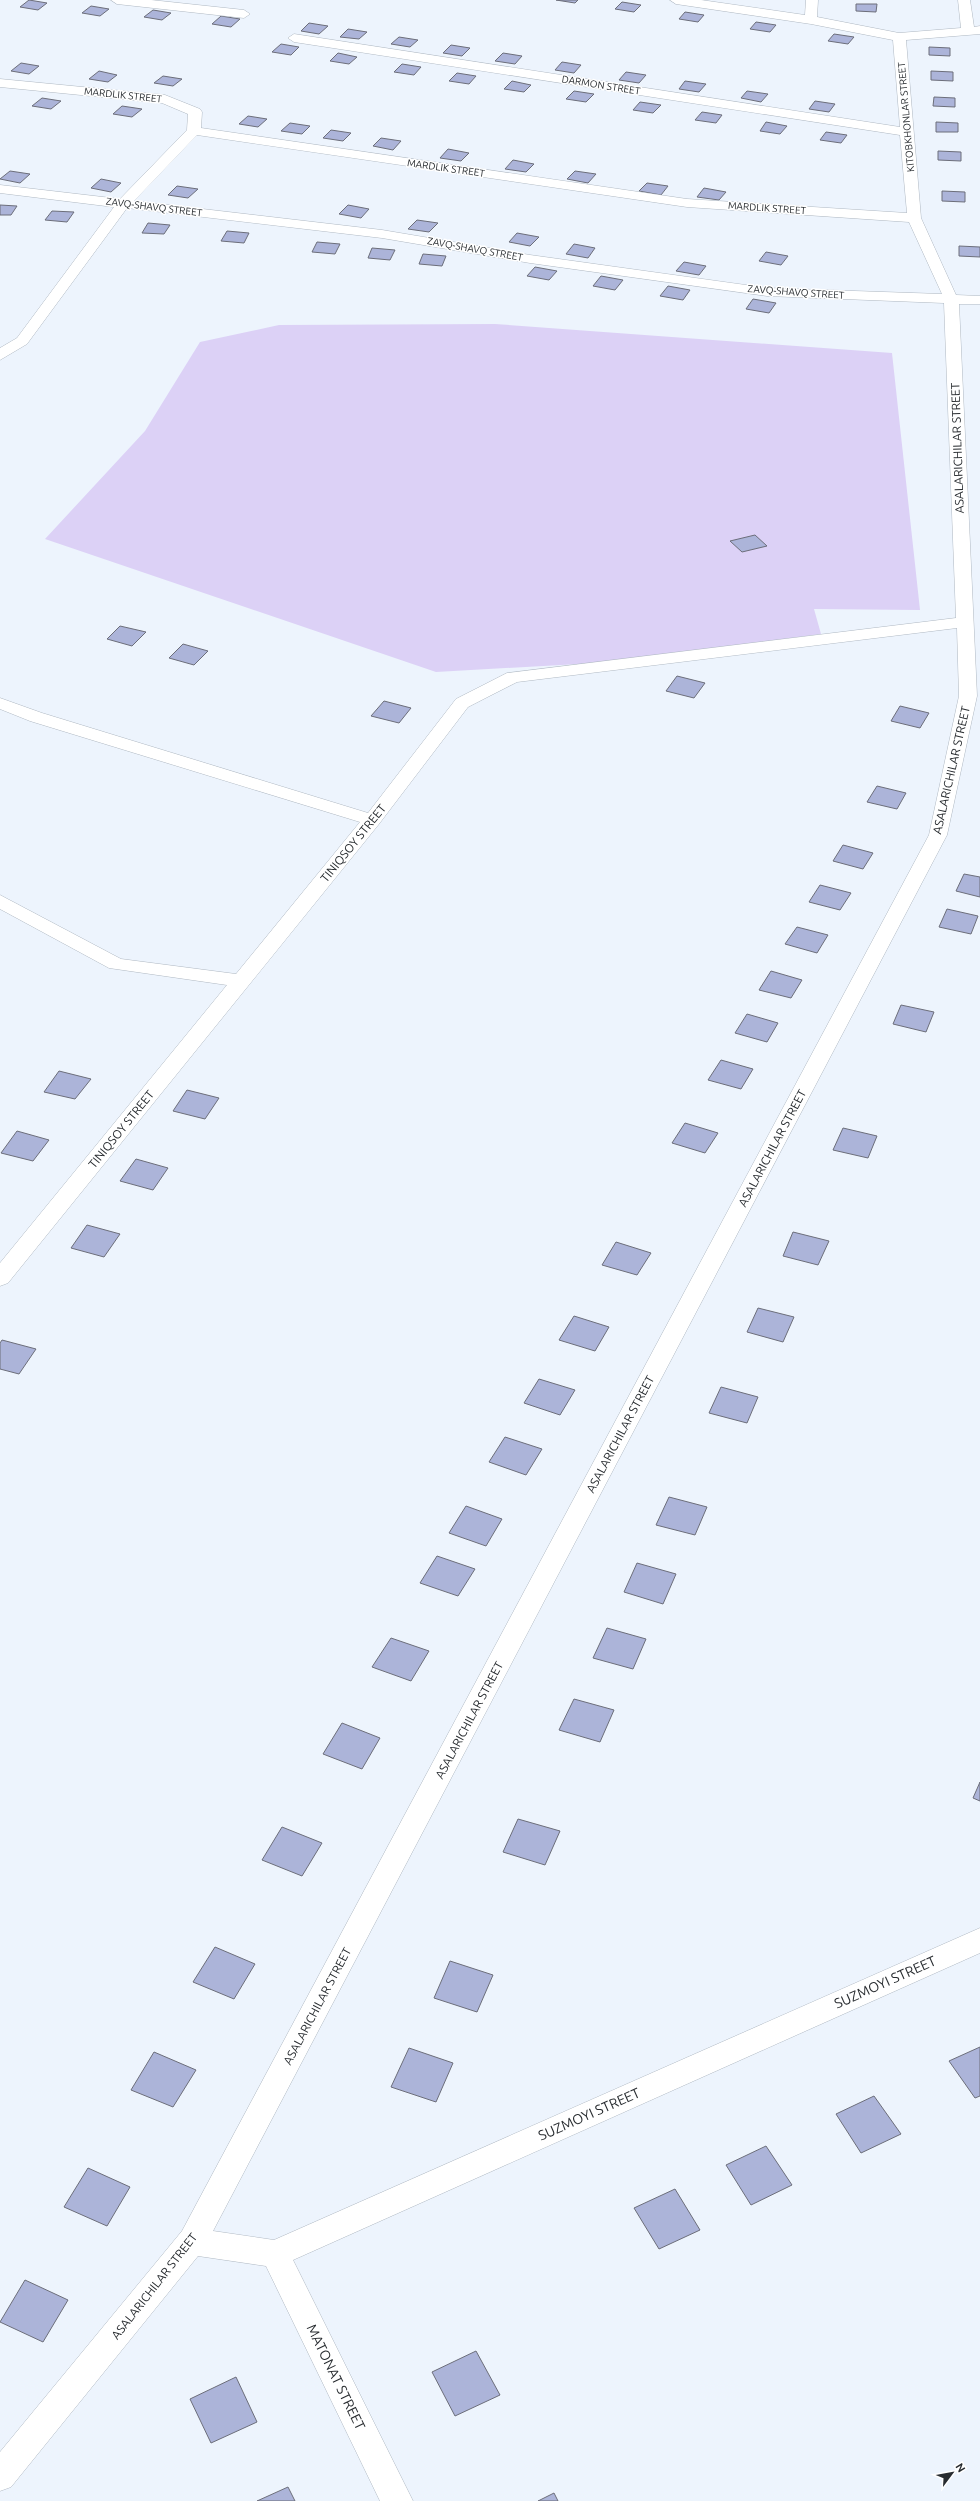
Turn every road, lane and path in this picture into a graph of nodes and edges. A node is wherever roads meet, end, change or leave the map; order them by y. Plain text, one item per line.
1 (117, 0) edge
2 (676, 0) edge
3 (812, 0) edge
4 (964, 0) edge
5 (183, 3) edge
6 (244, 14) dead end
7 (811, 20) junction
8 (974, 30) edge
9 (294, 38) dead end
10 (899, 38) junction
11 (0, 83) edge
12 (194, 131) junction
13 (907, 132) junction
14 (0, 189) edge
15 (124, 203) junction
16 (914, 218) junction
17 (951, 299) junction
18 (980, 300) edge
19 (0, 355) edge
20 (965, 622) junction
21 (974, 696) edge
22 (0, 703) edge
23 (372, 820) junction
24 (0, 901) edge
25 (242, 981) junction
26 (0, 1278) edge
27 (980, 1940) edge
28 (192, 2241) junction
29 (275, 2254) junction
30 (0, 2476) edge
31 (397, 2501) edge

1 - 5 street
2 - 7 street
3 - 7 street
4 - 8 street
5 - 6 street
7 - 10 street
8 - 10 street
9 - 13 street, DARMON STREET
10 - 13 street, KITOBKHONLAR STREET
11 - 12 street, MARDLIK STREET
12 - 15 street
12 - 16 street, MARDLIK STREET
13 - 16 street, KITOBKHONLAR STREET
14 - 15 street, ZAVQ-SHAVQ STREET
15 - 17 street, ZAVQ-SHAVQ STREET
15 - 19 street
16 - 17 street, KITOBKHONLAR STREET
17 - 18 street, ZAVQ-SHAVQ STREET
17 - 20 street, ASALARICHILAR STREET
20 - 21 street, ASALARICHILAR STREET
20 - 23 street, TINIQSOY STREET
21 - 28 street, ASALARICHILAR STREET
22 - 23 street
23 - 25 street, TINIQSOY STREET
24 - 25 street
25 - 26 street, TINIQSOY STREET
27 - 29 street, SUZMOYI STREET
28 - 29 street
28 - 30 street, ASALARICHILAR STREET
29 - 31 street, MATONAT STREET

